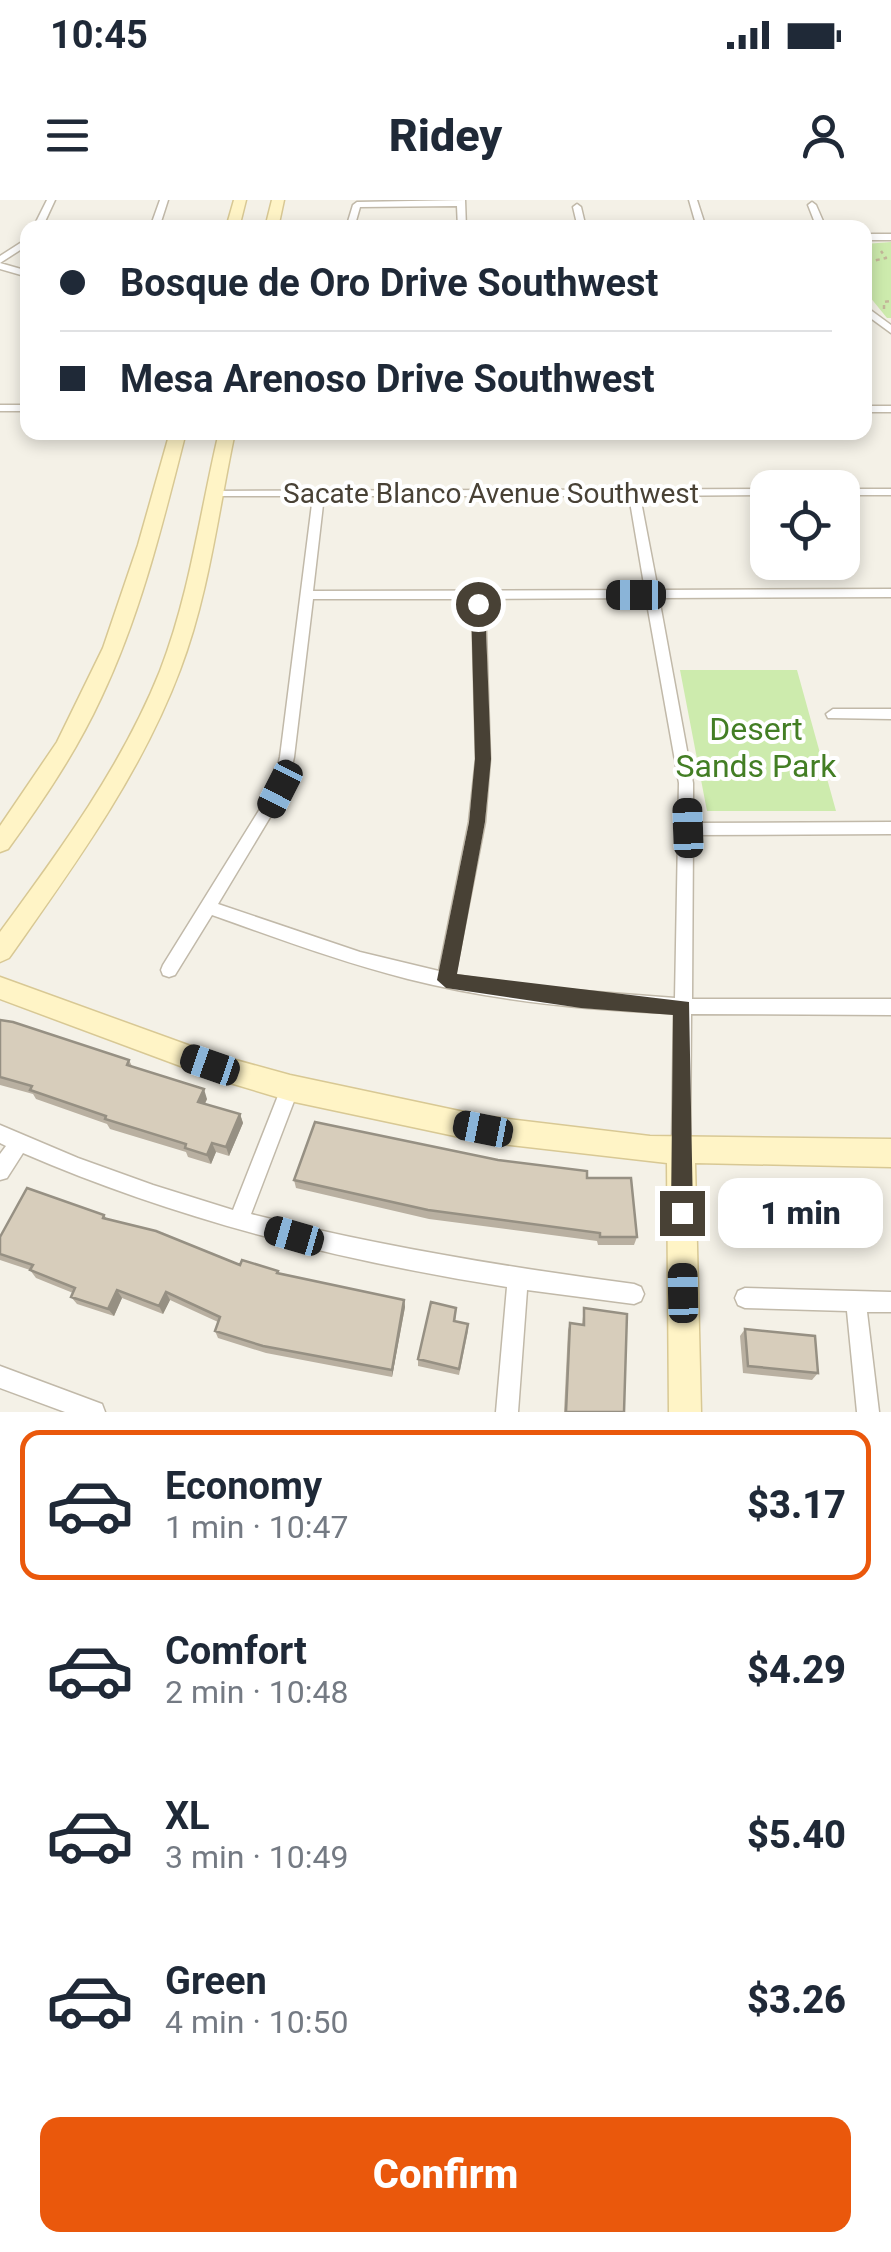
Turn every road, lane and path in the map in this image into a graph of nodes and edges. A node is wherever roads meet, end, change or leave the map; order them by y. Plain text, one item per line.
1 (461, 201) edge
2 (812, 205) dead end
3 (578, 206) dead end
4 (352, 220) edge
5 (581, 220) edge
6 (819, 220) edge
7 (20, 247) edge
8 (877, 248) dead end
9 (872, 261) edge
10 (0, 263) edge
11 (891, 300) edge
12 (883, 314) dead end
13 (176, 440) edge
14 (225, 440) edge
15 (750, 492) edge
16 (860, 492) edge
17 (891, 492) edge
18 (214, 493) junction
19 (319, 493) junction
20 (634, 493) junction
21 (891, 593) edge
22 (478, 594) junction
23 (307, 595) junction
24 (653, 595) junction
25 (833, 714) dead end
26 (891, 714) edge
27 (688, 828) junction
28 (891, 828) edge
29 (0, 843) edge
30 (209, 907) junction
31 (0, 950) edge
32 (170, 970) dead end
33 (446, 980) junction
34 (0, 988) edge
35 (891, 1007) edge
36 (682, 1008) junction
37 (290, 1088) junction
38 (10, 1138) edge
39 (681, 1150) junction
40 (891, 1153) edge
41 (0, 1171) edge
42 (239, 1220) junction
43 (518, 1280) junction
44 (634, 1294) dead end
45 (745, 1298) dead end
46 (856, 1302) junction
47 (891, 1302) edge
48 (0, 1376) edge
49 (94, 1412) edge
50 (507, 1412) edge
51 (685, 1412) edge
52 (868, 1412) edge

1 - 4 street
2 - 6 street
3 - 5 street
7 - 10 street
8 - 9 path
11 - 12 path
13 - 29 main road
14 - 18 main road
15 - 20 street, Sacate Blanco Avenue Southwest
16 - 17 street
18 - 19 street, Sacate Blanco Avenue Southwest
18 - 31 main road
19 - 20 street, Sacate Blanco Avenue Southwest
19 - 23 street
20 - 24 street
21 - 24 street
22 - 23 street
22 - 24 street
22 - 33 street
23 - 30 street
24 - 27 street
25 - 26 street
27 - 28 street
27 - 36 street
30 - 32 street
30 - 33 street
33 - 36 street
34 - 37 main road
35 - 36 street
36 - 39 street
37 - 39 main road
37 - 42 street
38 - 41 street
38 - 42 street
39 - 40 main road
39 - 51 main road
42 - 43 street
43 - 44 street
43 - 50 street
45 - 46 street
46 - 47 street
46 - 52 street
48 - 49 street

